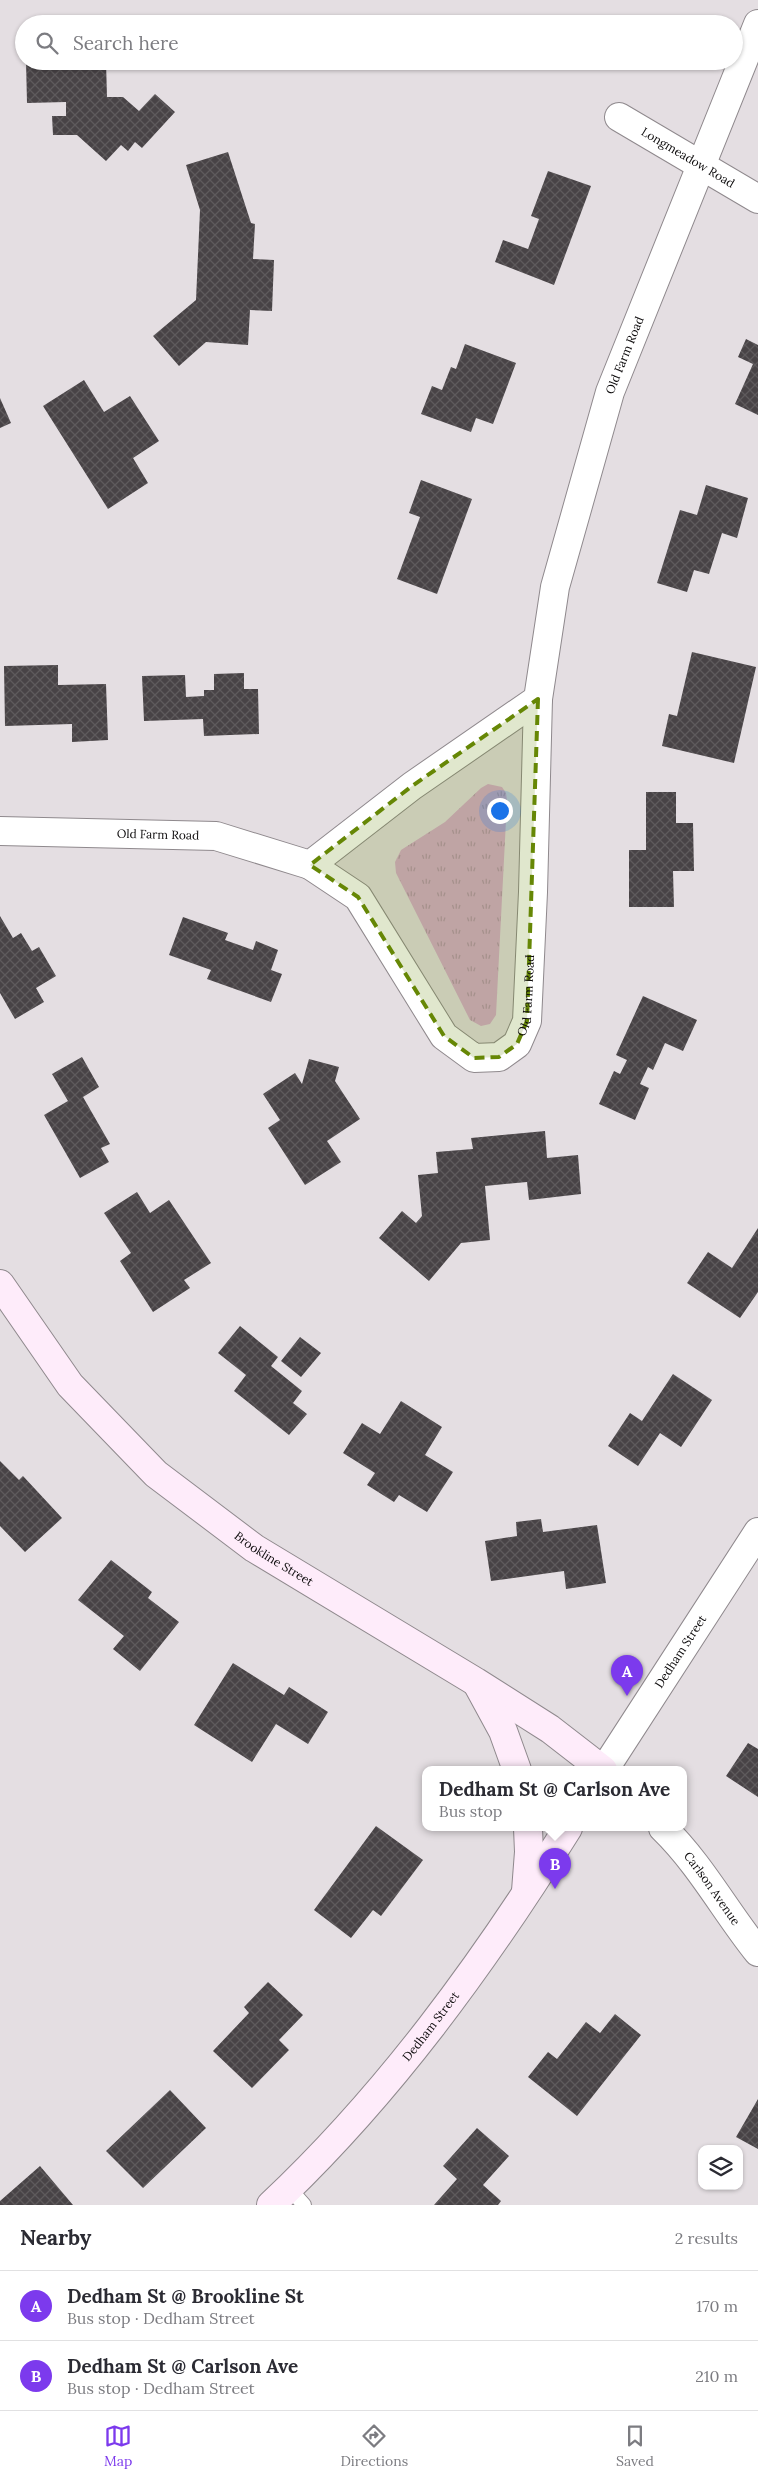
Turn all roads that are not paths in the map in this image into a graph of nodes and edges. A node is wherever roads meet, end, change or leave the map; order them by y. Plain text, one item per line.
1 (758, 24) edge
2 (743, 61) edge
3 (740, 70) edge
4 (618, 117) dead end
5 (701, 166) junction
6 (758, 199) edge
7 (538, 699) junction
8 (0, 830) edge
9 (310, 865) junction
10 (0, 1284) edge
11 (758, 1532) edge
12 (476, 1682) junction
13 (516, 1766) edge
14 (599, 1766) edge
15 (607, 1766) edge
16 (528, 1831) edge
17 (566, 1831) edge
18 (666, 1831) edge
19 (525, 1895) junction
20 (758, 1952) edge
21 (288, 2199) edge

1 - 2 street, Old Farm Road
3 - 5 street, Old Farm Road
4 - 5 street, Longmeadow Road
5 - 6 street, Longmeadow Road
5 - 7 street, Old Farm Road
7 - 9 street
7 - 9 street, Old Farm Road
8 - 9 street, Old Farm Road
10 - 12 main road, Brookline Street
11 - 15 street, Dedham Street
12 - 13 main road
12 - 14 main road, Brookline Street
16 - 19 main road
17 - 19 main road, Dedham Street
18 - 20 street, Carlson Avenue
19 - 21 main road, Dedham Street

